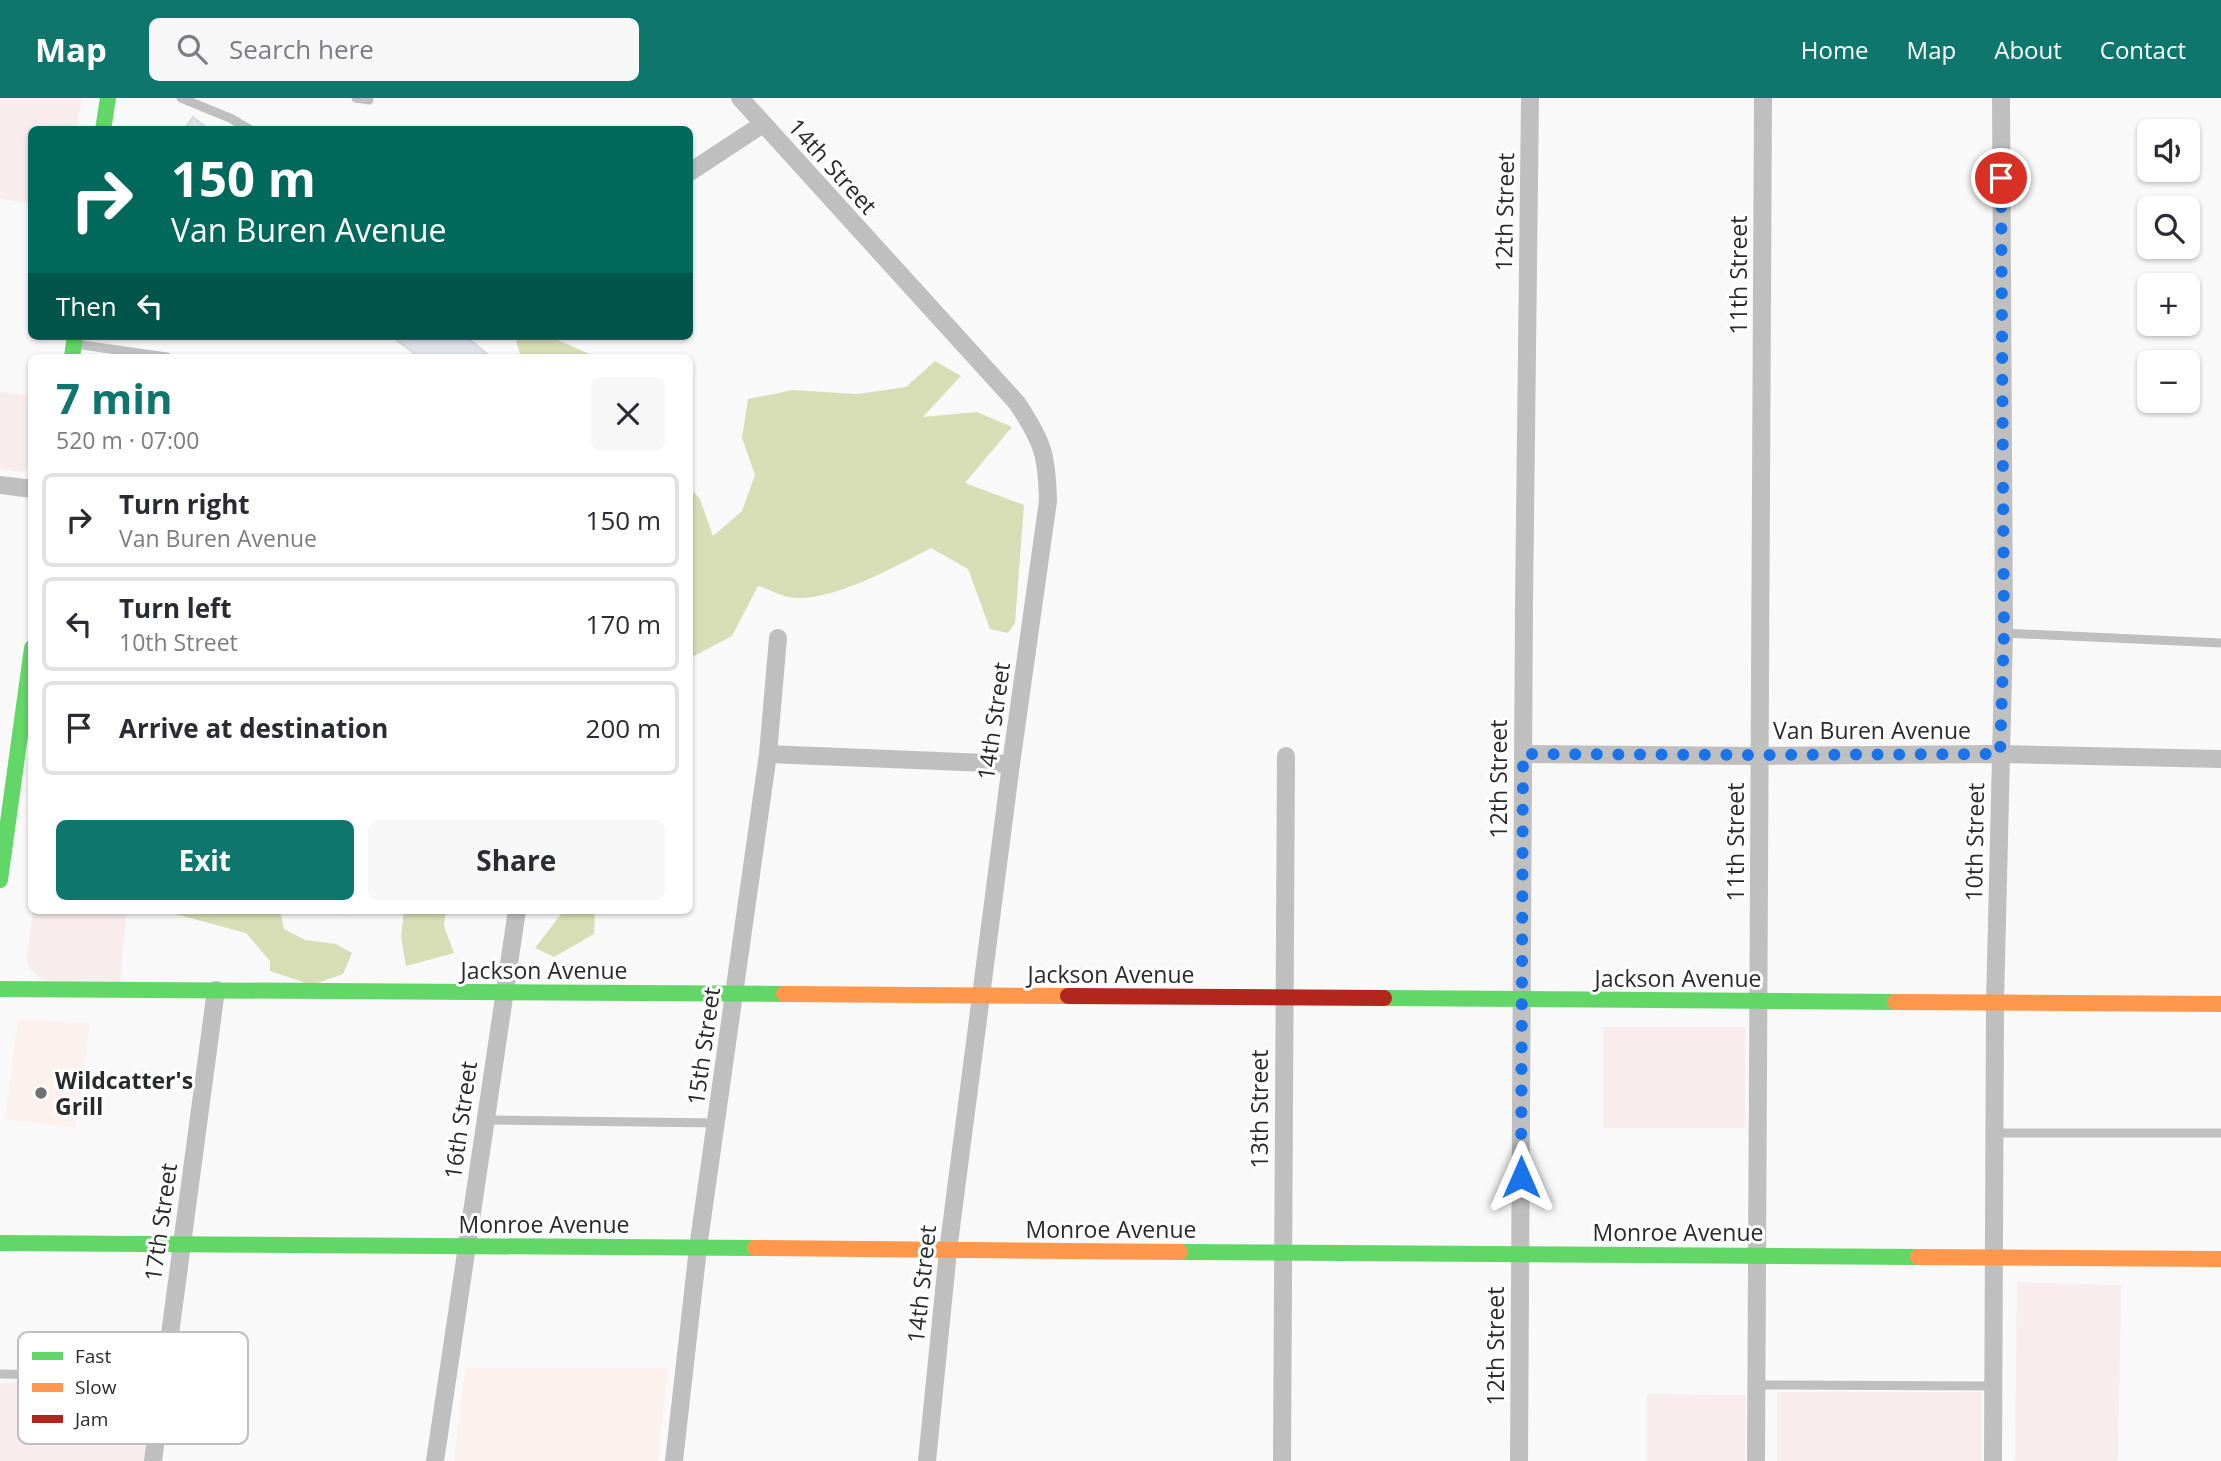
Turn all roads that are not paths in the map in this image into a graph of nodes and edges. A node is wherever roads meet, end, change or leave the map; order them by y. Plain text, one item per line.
1 (108, 98) edge
2 (181, 98) edge
3 (356, 98) edge
4 (740, 98) edge
5 (1530, 98) edge
6 (1763, 98) edge
7 (2001, 98) edge
8 (369, 100) dead end
9 (763, 124) junction
10 (104, 126) edge
11 (244, 126) edge
12 (693, 170) edge
13 (73, 346) edge
14 (141, 354) edge
15 (0, 485) edge
16 (28, 488) edge
17 (2004, 632) junction
18 (778, 638) dead end
19 (2221, 643) edge
20 (28, 677) edge
21 (768, 754) junction
22 (1523, 754) junction
23 (2000, 754) junction
24 (1760, 755) junction
25 (1286, 756) dead end
26 (2221, 759) edge
27 (1011, 764) junction
28 (0, 880) edge
29 (516, 914) edge
30 (0, 989) edge
31 (216, 990) junction
32 (503, 992) junction
33 (736, 994) junction
34 (981, 996) junction
35 (1284, 998) junction
36 (1521, 999) junction
37 (1758, 1001) junction
38 (1995, 1003) junction
39 (2221, 1004) edge
40 (485, 1121) junction
41 (717, 1123) junction
42 (1995, 1133) junction
43 (2221, 1133) edge
44 (0, 1243) edge
45 (182, 1245) junction
46 (466, 1247) junction
47 (698, 1248) junction
48 (948, 1251) junction
49 (1283, 1252) junction
50 (1520, 1254) junction
51 (1757, 1256) junction
52 (1994, 1257) junction
53 (2221, 1259) edge
54 (170, 1332) edge
55 (0, 1374) edge
56 (18, 1374) edge
57 (1756, 1385) junction
58 (1993, 1386) junction
59 (435, 1461) edge
60 (674, 1461) edge
61 (927, 1461) edge
62 (1282, 1461) edge
63 (1519, 1461) edge
64 (1756, 1461) edge
65 (1993, 1461) edge

1 - 10 street
2 - 11 lane
3 - 8 lane
4 - 9 street, 14th Street
5 - 22 street, 12th Street
6 - 24 street, 11th Street
7 - 17 street, 10th Street
9 - 12 street
9 - 27 street, 14th Street
13 - 14 lane
15 - 16 street
17 - 19 lane
17 - 23 street, 10th Street
18 - 21 street, 15th Street
20 - 28 street
21 - 27 street
21 - 33 street, 15th Street
22 - 24 street, Van Buren Avenue
22 - 36 street, 12th Street
23 - 24 street, Van Buren Avenue
23 - 26 street, Van Buren Avenue
23 - 38 street, 10th Street
24 - 37 street, 11th Street
25 - 35 street, 13th Street
27 - 34 street, 14th Street
29 - 32 street, 16th Street
30 - 31 street, Jackson Avenue
31 - 32 street, Jackson Avenue
31 - 45 street, 17th Street
32 - 33 street, Jackson Avenue
32 - 40 street, 16th Street
33 - 34 street, Jackson Avenue
33 - 41 street, 15th Street
34 - 35 street, Jackson Avenue
34 - 48 street, 14th Street
35 - 36 street, Jackson Avenue
35 - 49 street, 13th Street
36 - 37 street, Jackson Avenue
36 - 50 street, 12th Street
37 - 38 street, Jackson Avenue
37 - 51 street, 11th Street
38 - 39 street, Jackson Avenue
38 - 42 street, 10th Street
40 - 41 lane
40 - 46 street, 16th Street
41 - 47 street, 15th Street
42 - 43 lane
42 - 52 street, 10th Street
44 - 45 street, Monroe Avenue
45 - 46 street, Monroe Avenue
45 - 54 street, 17th Street
46 - 47 street, Monroe Avenue
46 - 59 street, 16th Street
47 - 48 street, Monroe Avenue
47 - 60 street, 15th Street
48 - 49 street, Monroe Avenue
48 - 61 street, 14th Street
49 - 50 street, Monroe Avenue
49 - 62 street, 13th Street
50 - 51 street, Monroe Avenue
50 - 63 street, 12th Street
51 - 52 street, Monroe Avenue
51 - 57 street, 11th Street
52 - 53 street, Monroe Avenue
52 - 58 street, 10th Street
55 - 56 lane
57 - 58 lane
57 - 64 street, 11th Street
58 - 65 street, 10th Street

